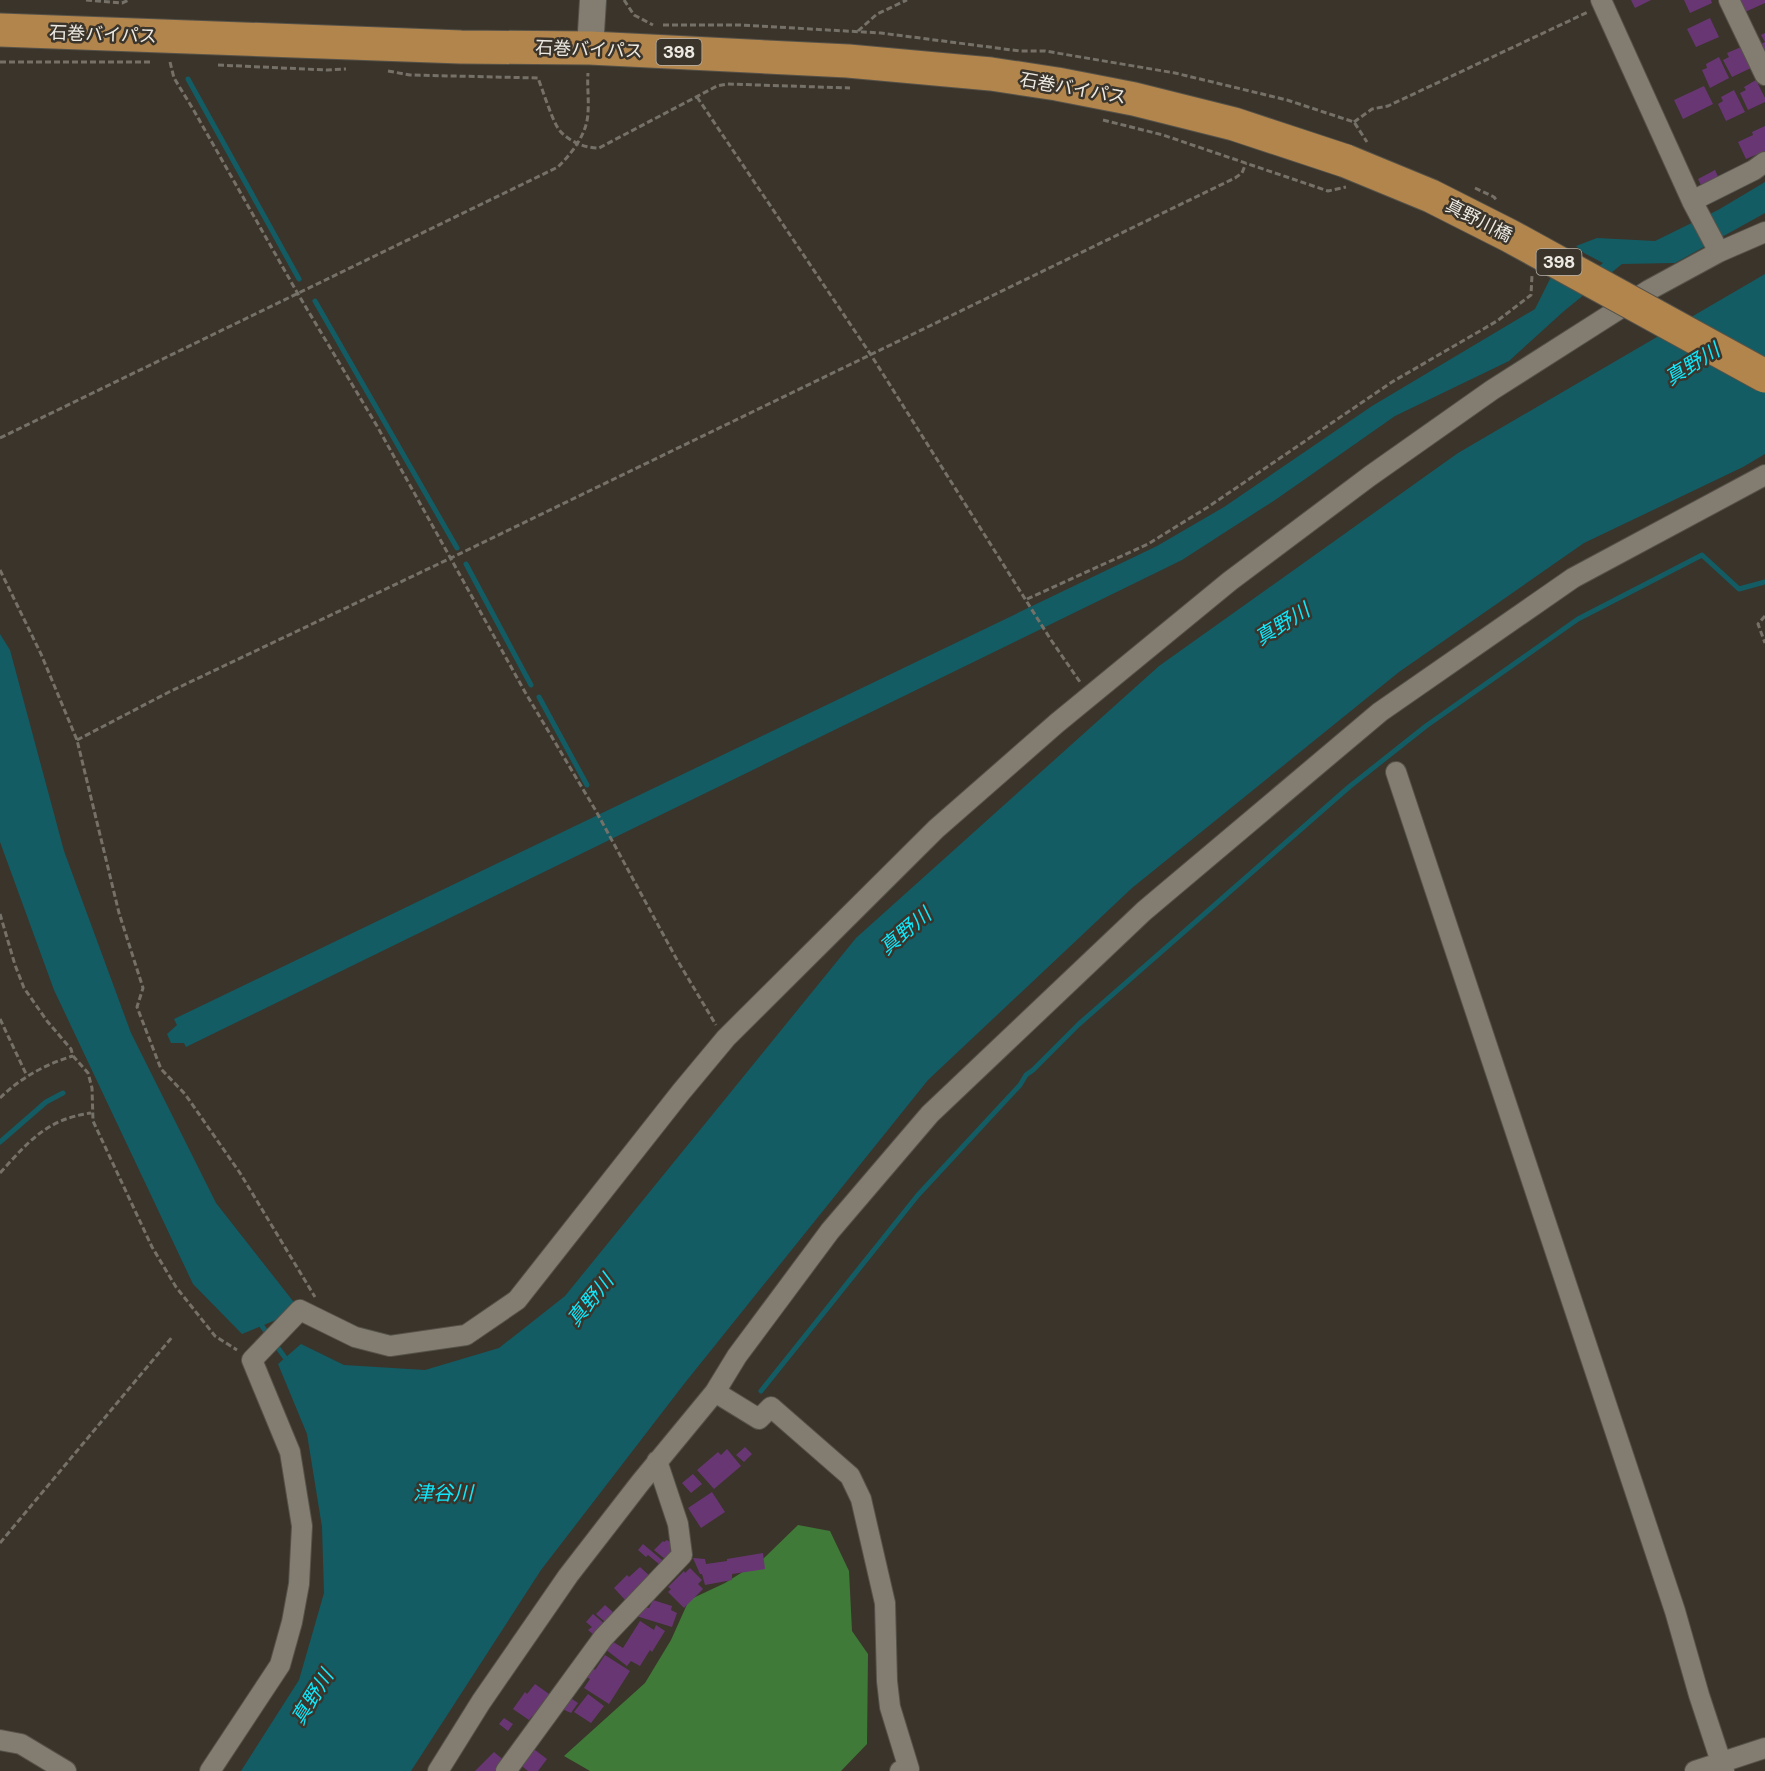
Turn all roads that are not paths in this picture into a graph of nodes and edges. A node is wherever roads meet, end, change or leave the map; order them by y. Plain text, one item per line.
1 (593, 0) edge
2 (1729, 0) edge
3 (1602, 2) edge
4 (0, 30) edge
5 (590, 48) junction
6 (1765, 75) edge
7 (1765, 162) edge
8 (1348, 174) joint
9 (1696, 208) junction
10 (1765, 232) edge
11 (1719, 252) junction
12 (1765, 376) edge
13 (1765, 475) edge
14 (1396, 772) dead end
15 (715, 1392) junction
16 (657, 1461) junction
17 (0, 1740) edge
18 (1765, 1748) edge
19 (1723, 1767) edge
20 (66, 1771) edge
21 (210, 1771) edge
22 (438, 1771) edge
23 (506, 1771) edge
24 (900, 1771) edge
25 (1695, 1771) edge

1 - 5 street
2 - 6 street
3 - 9 street
4 - 5 highway, 石巻バイパス / 398
5 - 8 highway, 石巻バイパス / 398
7 - 9 street
8 - 12 highway, 真野川橋 / 398, bridge
9 - 11 street
10 - 11 street
11 - 21 street
13 - 15 street
14 - 19 street
15 - 16 street
15 - 24 street
16 - 22 street
16 - 23 street
17 - 20 street
18 - 19 street
19 - 25 street

